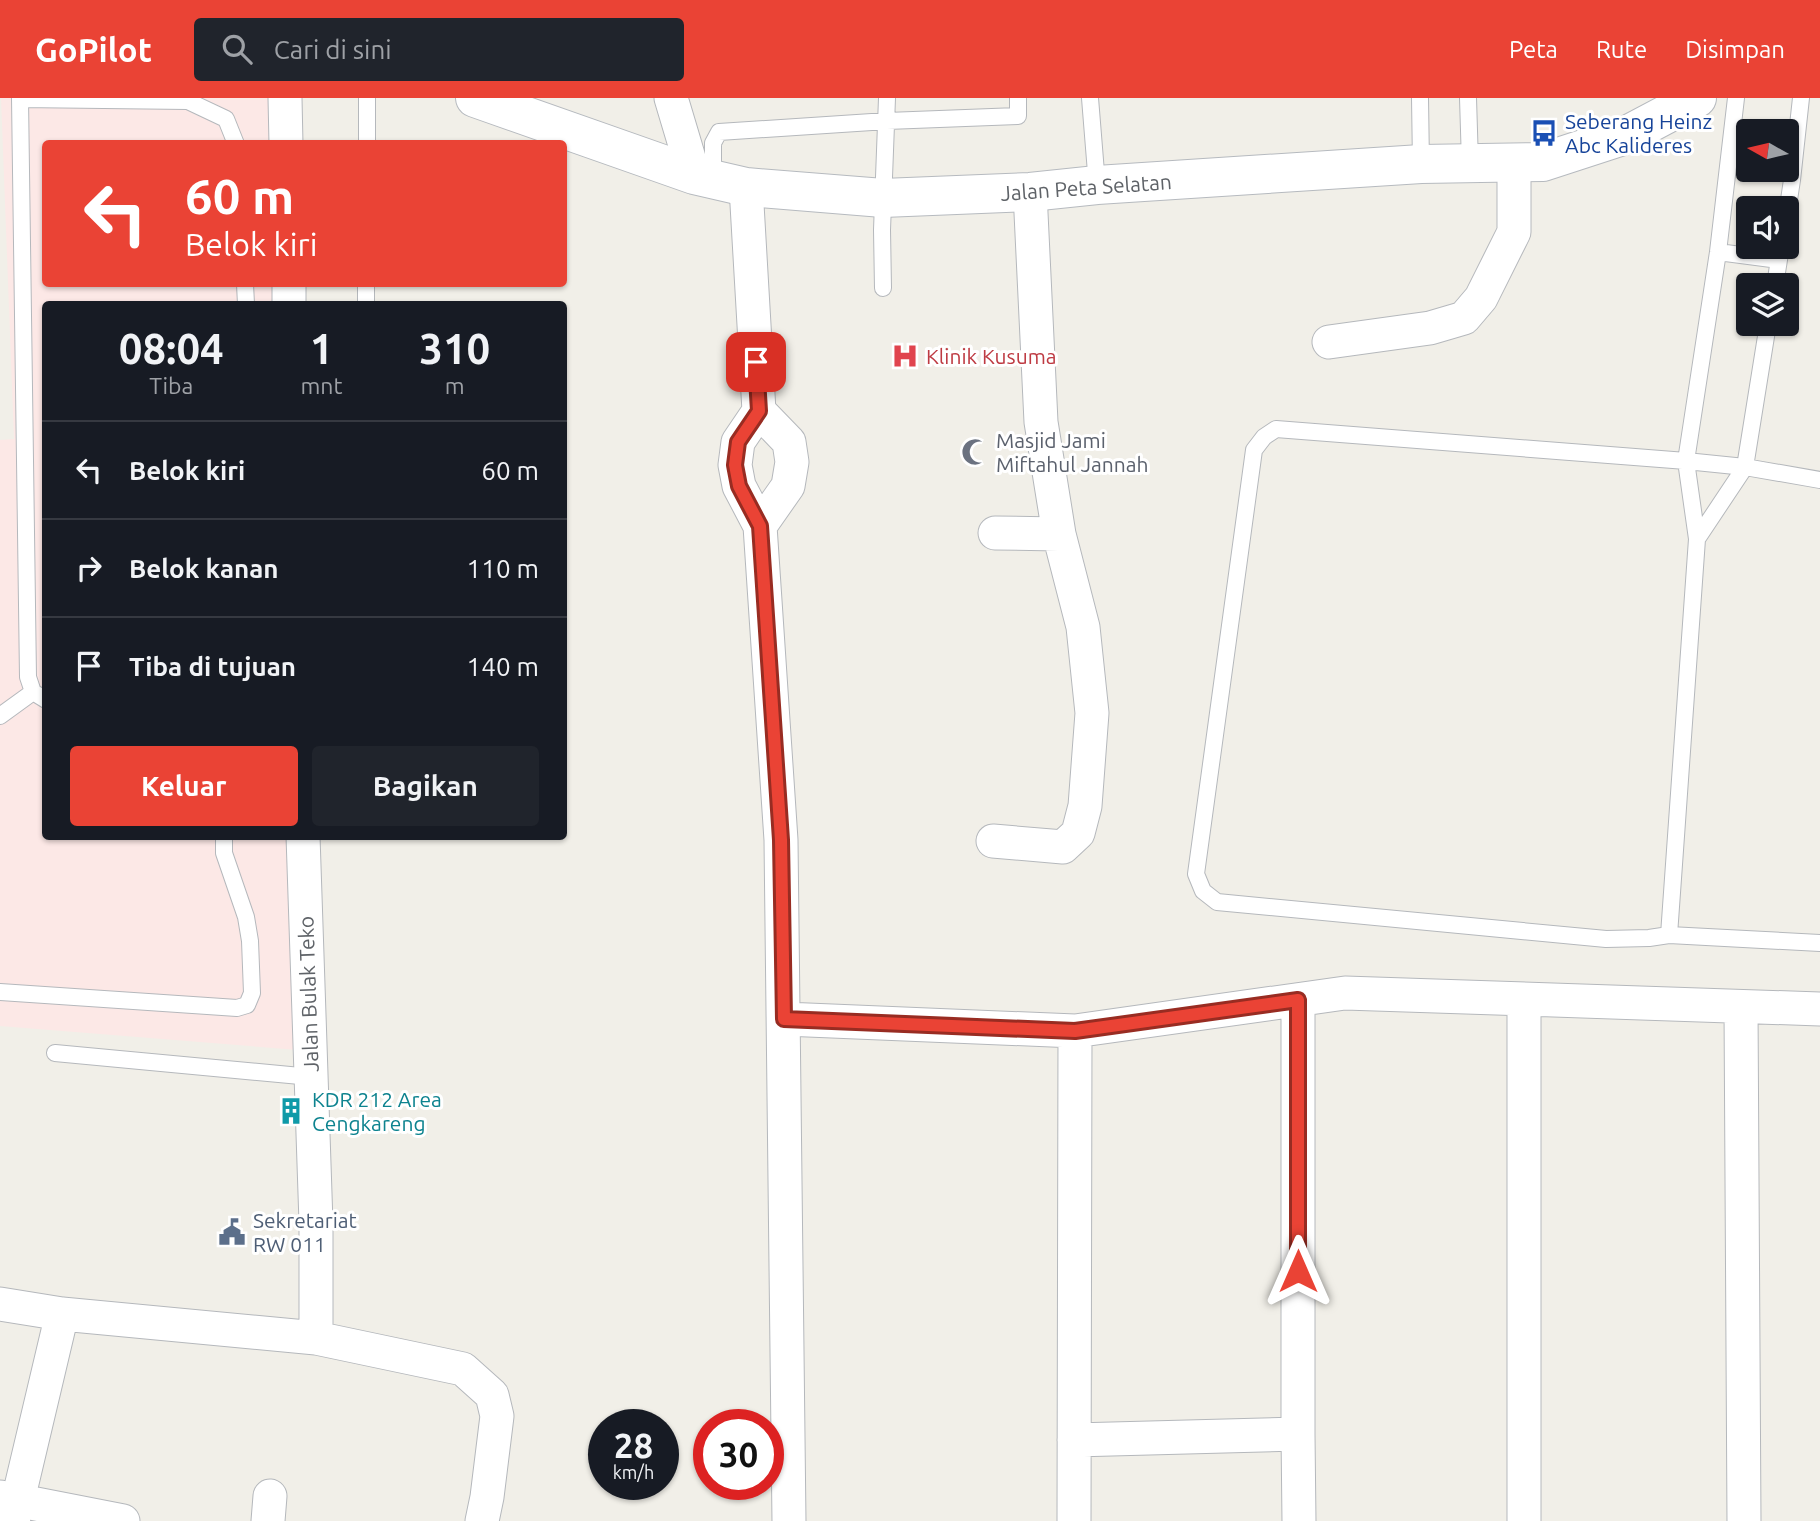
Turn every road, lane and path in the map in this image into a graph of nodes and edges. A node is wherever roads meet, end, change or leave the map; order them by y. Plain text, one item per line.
1 (285, 98) edge
2 (368, 98) edge
3 (475, 98) edge
4 (671, 98) edge
5 (887, 98) edge
6 (1018, 98) edge
7 (1090, 98) edge
8 (1420, 98) edge
9 (1468, 98) edge
10 (1698, 98) edge
11 (1736, 98) edge
12 (1801, 98) edge
13 (20, 99) edge
14 (41, 99) edge
15 (887, 121) junction
16 (234, 140) edge
17 (286, 140) edge
18 (367, 140) edge
19 (1514, 162) junction
20 (1470, 163) junction
21 (1421, 164) junction
22 (710, 166) junction
23 (1097, 185) junction
24 (1030, 192) junction
25 (1790, 196) edge
26 (883, 198) junction
27 (1718, 252) junction
28 (1736, 252) edge
29 (883, 288) dead end
30 (1767, 336) edge
31 (1329, 342) dead end
32 (759, 411) junction
33 (1686, 461) junction
34 (1745, 467) junction
35 (1820, 480) edge
36 (760, 526) junction
37 (995, 533) dead end
38 (1059, 534) junction
39 (1697, 539) junction
40 (39, 696) edge
41 (0, 716) edge
42 (224, 840) edge
43 (303, 840) edge
44 (993, 841) dead end
45 (1670, 935) junction
46 (1820, 943) edge
47 (0, 992) edge
48 (1524, 999) junction
49 (1298, 1000) junction
50 (1741, 1007) junction
51 (1820, 1009) edge
52 (784, 1019) junction
53 (1075, 1031) junction
54 (55, 1053) dead end
55 (311, 1077) junction
56 (0, 1304) edge
57 (62, 1314) junction
58 (316, 1338) junction
59 (1297, 1434) junction
60 (1074, 1440) junction
61 (10, 1506) edge
62 (123, 1521) edge
63 (482, 1521) edge
64 (789, 1521) edge
65 (1074, 1521) edge
66 (1299, 1521) edge
67 (1524, 1521) edge
68 (1744, 1521) edge

1 - 17 street
2 - 18 lane
3 - 22 main road, Jalan Peta Selatan
4 - 22 street
5 - 15 lane
6 - 15 lane
7 - 23 lane
8 - 21 lane
9 - 20 lane
10 - 19 main road, Jalan Peta Selatan
11 - 27 lane
12 - 25 lane
13 - 14 lane
13 - 40 lane
14 - 16 lane
15 - 22 lane
15 - 26 lane
19 - 20 main road, Jalan Peta Selatan
19 - 31 street
20 - 21 main road, Jalan Peta Selatan
21 - 23 main road, Jalan Peta Selatan
22 - 26 main road, Jalan Peta Selatan
22 - 32 street
23 - 24 main road, Jalan Peta Selatan
24 - 26 main road, Jalan Peta Selatan
24 - 38 street
26 - 29 lane
27 - 28 lane
27 - 33 lane
30 - 34 lane
32 - 36 street
32 - 36 street
33 - 34 lane
33 - 39 lane
33 - 45 lane
34 - 35 lane
34 - 39 lane
36 - 52 street
37 - 38 street
38 - 44 street
39 - 45 lane
40 - 41 lane
42 - 47 lane
43 - 55 street, Jalan Bulak Teko
45 - 46 lane
48 - 49 street
48 - 50 street
48 - 67 street
49 - 53 street
49 - 59 street
50 - 51 street
50 - 68 street
52 - 53 street
52 - 64 street
53 - 60 street
54 - 55 lane
55 - 58 street, Jalan Bulak Teko
56 - 57 street
57 - 58 street
57 - 61 street
58 - 63 street
59 - 60 street
59 - 66 street
60 - 65 street
61 - 62 street

